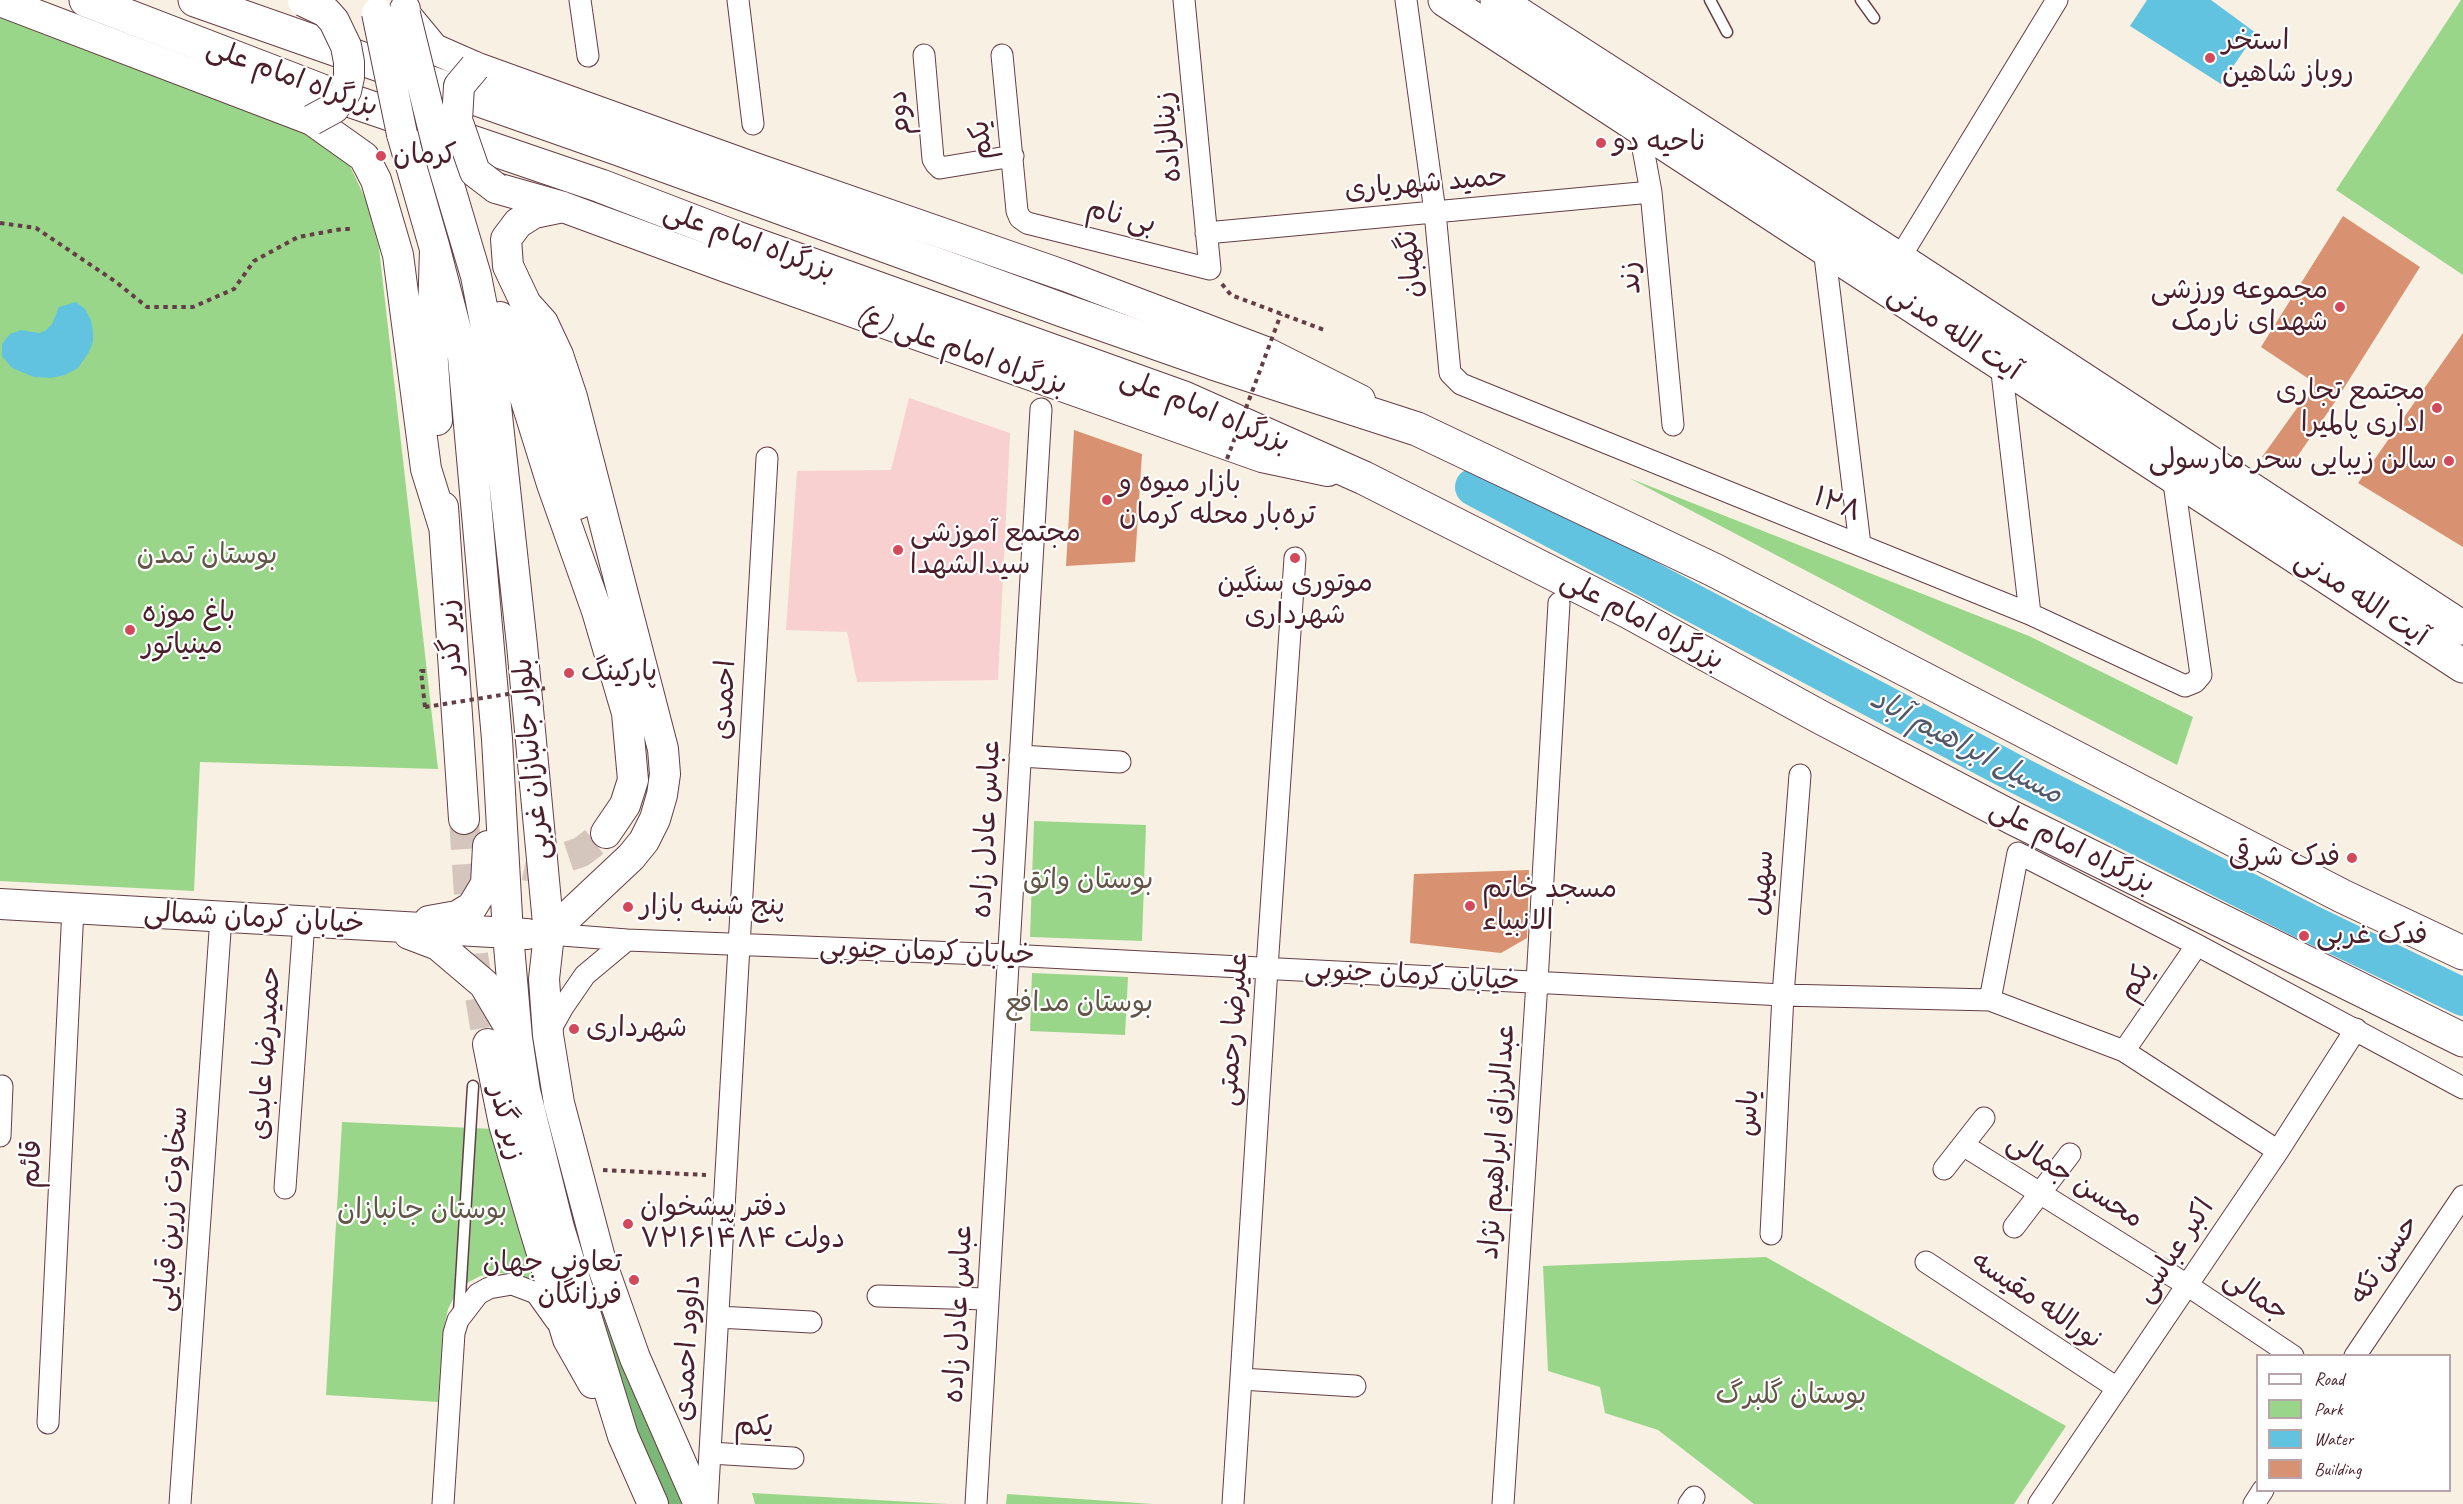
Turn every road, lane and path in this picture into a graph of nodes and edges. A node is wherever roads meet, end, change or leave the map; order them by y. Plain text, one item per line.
1 (86, 0) edge
2 (195, 0) edge
3 (306, 0) edge
4 (580, 0) edge
5 (738, 0) edge
6 (1184, 0) edge
7 (1406, 0) edge
8 (1445, 0) edge
9 (1710, 0) edge
10 (1861, 0) edge
11 (2057, 0) edge
12 (0, 1) edge
13 (390, 7) edge
14 (1516, 14) edge
15 (1874, 18) dead end
16 (1726, 32) dead end
17 (924, 55) dead end
18 (1002, 55) dead end
19 (588, 56) dead end
20 (476, 67) junction
21 (312, 120) junction
22 (753, 124) dead end
23 (1639, 127) junction
24 (1013, 156) junction
25 (1651, 192) junction
26 (563, 207) junction
27 (1435, 212) junction
28 (1020, 218) joint
29 (0, 223) edge
30 (352, 229) dead end
31 (1206, 233) junction
32 (1824, 248) junction
33 (435, 249) junction
34 (1899, 259) junction
35 (1210, 269) joint
36 (476, 276) junction
37 (1231, 295) dead end
38 (526, 304) junction
39 (1281, 314) junction
40 (1327, 331) dead end
41 (2001, 363) junction
42 (1455, 379) joint
43 (1041, 409) dead end
44 (1673, 425) dead end
45 (1417, 429) junction
46 (767, 458) dead end
47 (1227, 459) dead end
48 (2173, 476) junction
49 (1364, 478) junction
50 (444, 527) junction
51 (1860, 544) junction
52 (1295, 558) dead end
53 (578, 561) junction
54 (1559, 603) dead end
55 (2030, 614) junction
56 (2463, 628) edge
57 (2463, 666) edge
58 (421, 671) dead end
59 (546, 688) dead end
60 (497, 739) junction
61 (1020, 756) junction
62 (1120, 762) dead end
63 (1800, 775) dead end
64 (464, 819) tunnel mouth
65 (606, 833) tunnel mouth
66 (0, 904) edge
67 (73, 908) junction
68 (221, 917) junction
69 (304, 922) junction
70 (389, 927) junction
71 (508, 934) junction
72 (549, 934) junction
73 (627, 940) junction
74 (740, 944) junction
75 (2196, 945) junction
76 (2463, 953) edge
77 (1008, 955) junction
78 (1267, 968) junction
79 (1537, 982) junction
80 (1783, 995) junction
81 (1990, 1000) junction
82 (2356, 1029) junction
83 (548, 1035) junction
84 (2463, 1040) edge
85 (502, 1041) junction
86 (2124, 1051) junction
87 (2, 1086) dead end
88 (473, 1086) dead end
89 (2463, 1088) edge
90 (1984, 1118) dead end
91 (0, 1136) edge
92 (1963, 1145) junction
93 (2278, 1150) junction
94 (2070, 1154) dead end
95 (575, 1168) junction
96 (1944, 1169) dead end
97 (727, 1176) junction
98 (285, 1188) dead end
99 (2039, 1192) junction
100 (2463, 1196) edge
101 (2014, 1227) dead end
102 (1771, 1234) dead end
103 (1926, 1262) dead end
104 (2187, 1285) junction
105 (878, 1296) dead end
106 (988, 1299) junction
107 (718, 1317) junction
108 (458, 1320) junction
109 (811, 1322) dead end
110 (568, 1339) junction
111 (2290, 1354) edge
112 (2356, 1354) edge
113 (1241, 1379) junction
114 (1355, 1386) dead end
115 (2117, 1388) junction
116 (48, 1423) dead end
117 (623, 1436) junction
118 (710, 1453) junction
119 (793, 1458) dead end
120 (180, 1504) edge
121 (443, 1504) edge
122 (653, 1504) edge
123 (699, 1504) edge
124 (707, 1504) edge
125 (976, 1504) edge
126 (1233, 1504) edge
127 (1503, 1504) edge
128 (2039, 1504) edge

1 - 49 main road, بزرگراه امام علی
2 - 45 main road, بزرگراه امام علی
3 - 21 main road, bridge
4 - 19 street
5 - 22 street
6 - 31 street, زینالزاده
7 - 27 street, نگهبان
8 - 14 main road, آیت الله مدنی
9 - 16 lane
10 - 15 lane
11 - 34 street
12 - 21 main road
13 - 20 main road
13 - 33 main road, بلوار جانبازان غربی, bridge
13 - 36 main road, بلوار جانبازان غربی, bridge
14 - 23 main road, آیت الله مدنی
14 - 34 main road
17 - 24 street, دوم
18 - 24 street, یکم
20 - 26 main road, بزرگراه امام علی (ع), bridge
20 - 45 main road
21 - 50 main road
23 - 25 street, زند
23 - 32 main road, آیت الله مدنی
24 - 28 street, یکم
25 - 27 street, حمید شهریاری
25 - 44 street, زند
26 - 38 main road
26 - 49 main road, بزرگراه امام علی (ع)
27 - 31 street, حمید شهریاری
27 - 42 street, نگهبان
28 - 35 street, بی نام
29 - 30 path
31 - 35 street, زینالزاده
32 - 41 main road, آیت الله مدنی
32 - 51 street
33 - 50 main road, بلوار جانبازان غربی
33 - 60 main road, بلوار جانبازان غربی
34 - 56 main road
36 - 53 main road
36 - 72 main road, بلوار جانبازان غربی
37 - 39 path
38 - 53 main road
38 - 72 main road
39 - 40 path
39 - 47 path, bridge
41 - 48 main road, آیت الله مدنی
41 - 55 street
42 - 51 street, ۱۲۸
43 - 61 street, عباس عادل زاده
45 - 76 main road, بزرگراه امام علی
46 - 74 street, احمدی
48 - 55 street, ۱۲۸
48 - 57 main road, آیت الله مدنی
49 - 84 main road, بزرگراه امام علی
50 - 64 main road, زیر گذر
51 - 55 street, ۱۲۸
52 - 78 street, علیرضا رحمتی
53 - 65 main road
54 - 79 street, عبدالرزاق ابراهیم نژاد
58 - 59 path, bridge
60 - 70 main road
60 - 71 main road, بلوار جانبازان غربی
61 - 62 street
61 - 77 street, عباس عادل زاده
63 - 80 street, سهیل
66 - 67 main road, خیابان کرمان شمالی
67 - 68 main road, خیابان کرمان شمالی
67 - 116 street, قائم
68 - 69 main road, خیابان کرمان شمالی
68 - 120 street, سخاوت زرین قبایی
69 - 70 main road, خیابان کرمان شمالی
69 - 98 street, حمیدرضا عابدی
70 - 71 main road, خیابان کرمان شمالی
70 - 85 main road
71 - 72 main road, خیابان کرمان جنوبی
71 - 85 main road, بلوار جانبازان غربی
72 - 73 street, خیابان کرمان جنوبی
72 - 83 main road, بلوار جانبازان غربی
73 - 74 street, خیابان کرمان جنوبی
73 - 83 street
74 - 77 street, خیابان کرمان جنوبی
74 - 97 street, داوود احمدی
75 - 81 street
75 - 82 street
75 - 86 street, یکم
77 - 78 street, خیابان کرمان جنوبی
77 - 106 street, عباس عادل زاده
78 - 79 street, خیابان کرمان جنوبی
78 - 113 street, علیرضا رحمتی
79 - 80 street, خیابان کرمان جنوبی
79 - 127 street, عبدالرزاق ابراهیم نژاد
80 - 81 street, خیابان کرمان جنوبی
80 - 102 street, یاس
81 - 86 street, خیابان کرمان جنوبی
82 - 89 street
82 - 93 street, اکبر عباسی
83 - 95 main road, بلوار جانبازان غربی
85 - 110 main road, زیر گذر
85 - 117 main road, بلوار جانبازان غربی
86 - 93 street, خیابان کرمان جنوبی
87 - 91 street
88 - 108 lane
90 - 92 street
92 - 96 street
92 - 99 street, محسن جمالی
93 - 104 street, اکبر عباسی
94 - 99 street
95 - 97 path
95 - 123 main road, بلوار جانبازان غربی
97 - 107 street, داوود احمدی
99 - 101 street
99 - 104 street, محسن جمالی
100 - 112 street, حسن تکه
103 - 115 street, نورالله مقیسه
104 - 111 street, جمالی
104 - 115 street, اکبر عباسی
105 - 106 street
106 - 125 street, عباس عادل زاده
107 - 109 street
107 - 118 street, داوود احمدی
108 - 110 street
108 - 121 street
110 - 117 main road, زیر گذر
113 - 114 street
113 - 126 street, علیرضا رحمتی
115 - 128 street, اکبر عباسی
117 - 122 main road, بلوار جانبازان غربی
118 - 119 street, یکم
118 - 124 street, داوود احمدی

